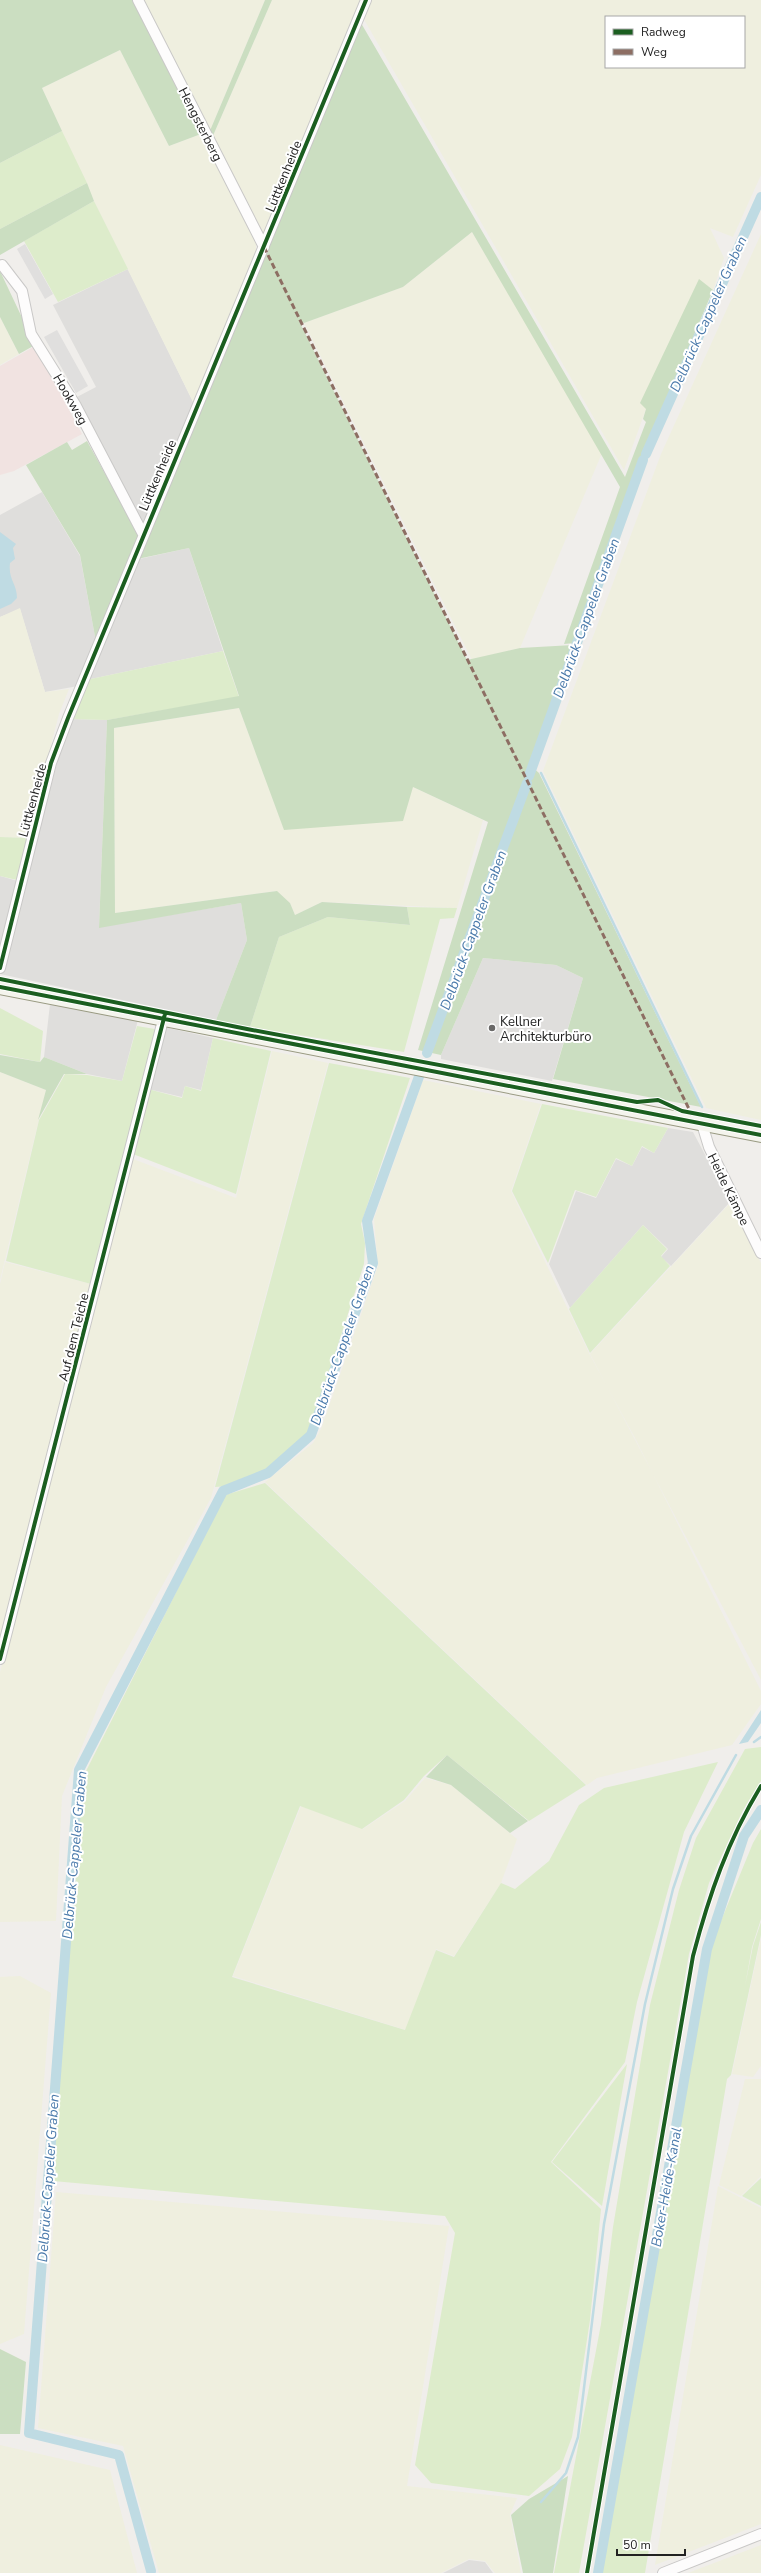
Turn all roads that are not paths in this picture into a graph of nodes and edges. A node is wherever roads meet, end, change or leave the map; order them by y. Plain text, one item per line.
1 (138, 0) edge
2 (366, 0) edge
3 (264, 247) junction
4 (2, 265) dead end
5 (143, 534) junction
6 (0, 968) edge
7 (0, 987) edge
8 (163, 1020) junction
9 (702, 1124) junction
10 (761, 1135) edge
11 (761, 1253) edge
12 (0, 1659) edge
13 (761, 2534) edge
14 (663, 2573) edge

1 - 3 street, Hengsterberg
2 - 3 street, Lüttkenheide
3 - 5 street, Lüttkenheide
4 - 5 street, Hookweg
5 - 6 street, Lüttkenheide
7 - 8 street
8 - 9 street
8 - 12 street, Auf dem Teiche
9 - 10 street
9 - 11 street, Heide Kämpe
13 - 14 street

